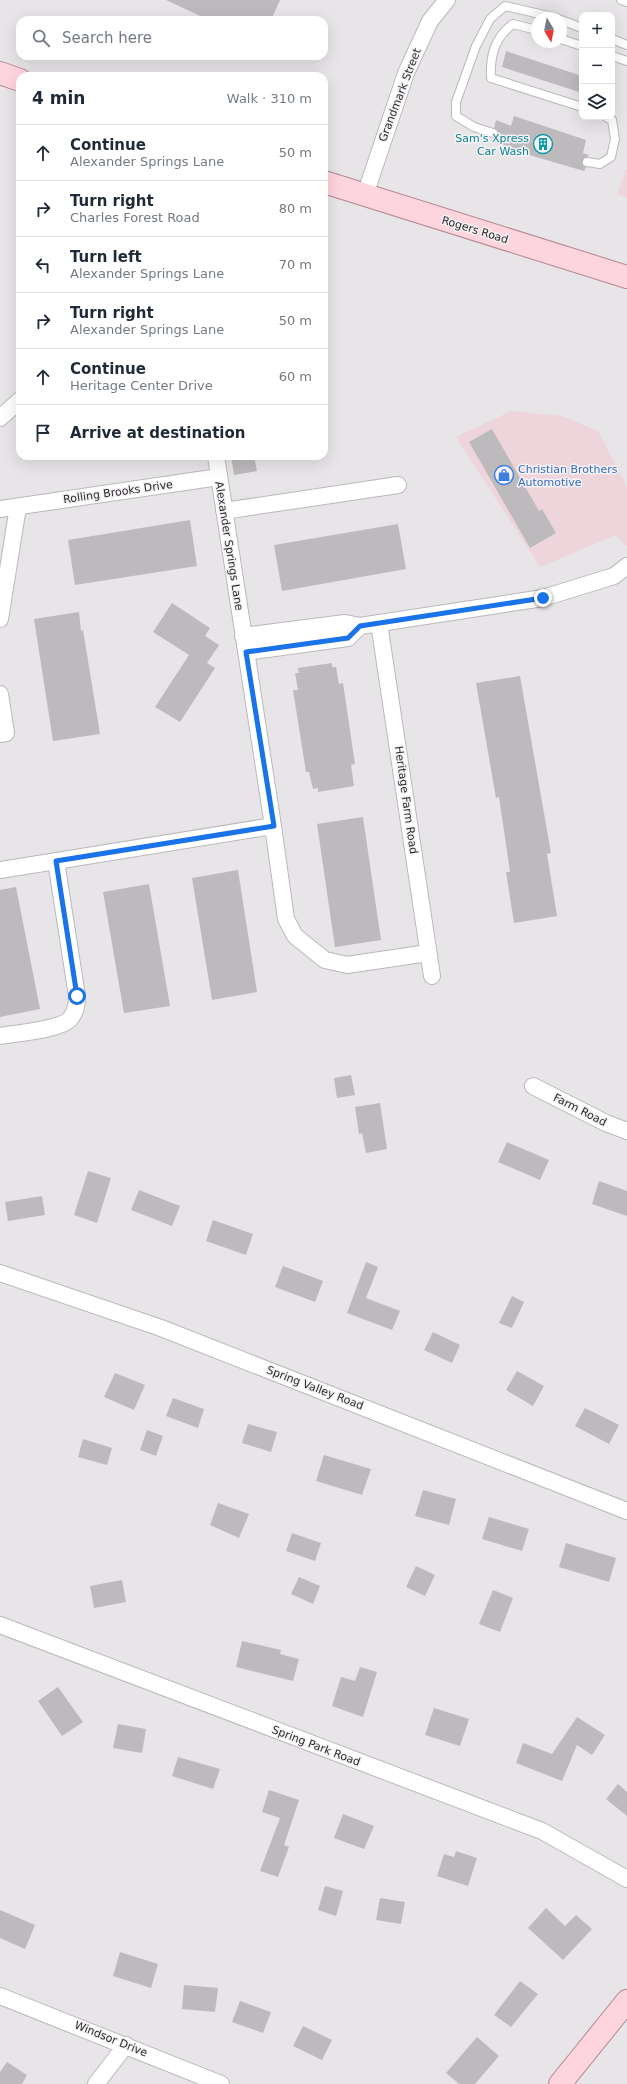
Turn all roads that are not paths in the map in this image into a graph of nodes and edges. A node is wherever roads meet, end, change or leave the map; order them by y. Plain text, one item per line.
1 (447, 0) edge
2 (621, 0) edge
3 (627, 2) edge
4 (531, 12) edge
5 (567, 22) edge
6 (579, 27) edge
7 (531, 29) edge
8 (567, 40) edge
9 (615, 40) edge
10 (579, 45) edge
11 (627, 45) edge
12 (615, 57) edge
13 (627, 61) edge
14 (0, 73) edge
15 (16, 79) edge
16 (579, 106) edge
17 (612, 120) edge
18 (493, 133) dead end
19 (587, 162) dead end
20 (328, 183) edge
21 (365, 195) junction
22 (627, 276) edge
23 (16, 404) edge
24 (0, 418) edge
25 (217, 460) edge
26 (219, 477) junction
27 (398, 486) dead end
28 (18, 506) junction
29 (0, 509) edge
30 (224, 511) junction
31 (627, 566) edge
32 (0, 619) edge
33 (380, 623) junction
34 (360, 626) junction
35 (243, 636) junction
36 (246, 652) junction
37 (0, 694) edge
38 (0, 734) edge
39 (274, 826) junction
40 (56, 861) junction
41 (0, 870) edge
42 (428, 953) junction
43 (432, 976) dead end
44 (0, 1036) edge
45 (533, 1086) dead end
46 (627, 1131) edge
47 (0, 1273) edge
48 (627, 1511) edge
49 (0, 1625) edge
50 (627, 1879) edge
51 (0, 1996) edge
52 (627, 2001) edge
53 (126, 2045) junction
54 (96, 2084) edge
55 (221, 2084) edge
56 (560, 2084) edge

1 - 21 street, Grandmark Street
2 - 3 lane
4 - 18 lane
5 - 6 lane
7 - 16 lane
8 - 10 lane
9 - 11 lane
12 - 13 lane
14 - 15 main road
17 - 19 lane
20 - 21 main road, Rogers Road
21 - 22 main road, Rogers Road
23 - 24 street
25 - 26 street, Alexander Springs Lane
26 - 28 street, Rolling Brooks Drive
26 - 30 street, Alexander Springs Lane
27 - 30 street
28 - 29 street, Rolling Brooks Drive
28 - 32 street
30 - 35 street, Alexander Springs Lane
31 - 33 street
33 - 34 street
33 - 42 street, Heritage Farm Road
34 - 35 street
34 - 36 street
35 - 36 street, Alexander Springs Lane
36 - 39 street, Alexander Springs Lane
37 - 38 street
39 - 40 street
39 - 42 street, Alexander Springs Lane
40 - 41 street
40 - 44 street
42 - 43 street, Heritage Farm Road
45 - 46 street, Farm Road
47 - 48 street, Spring Valley Road
49 - 50 street, Spring Park Road
51 - 53 street, Windsor Drive
52 - 56 main road
53 - 54 street
53 - 55 street, Windsor Drive

